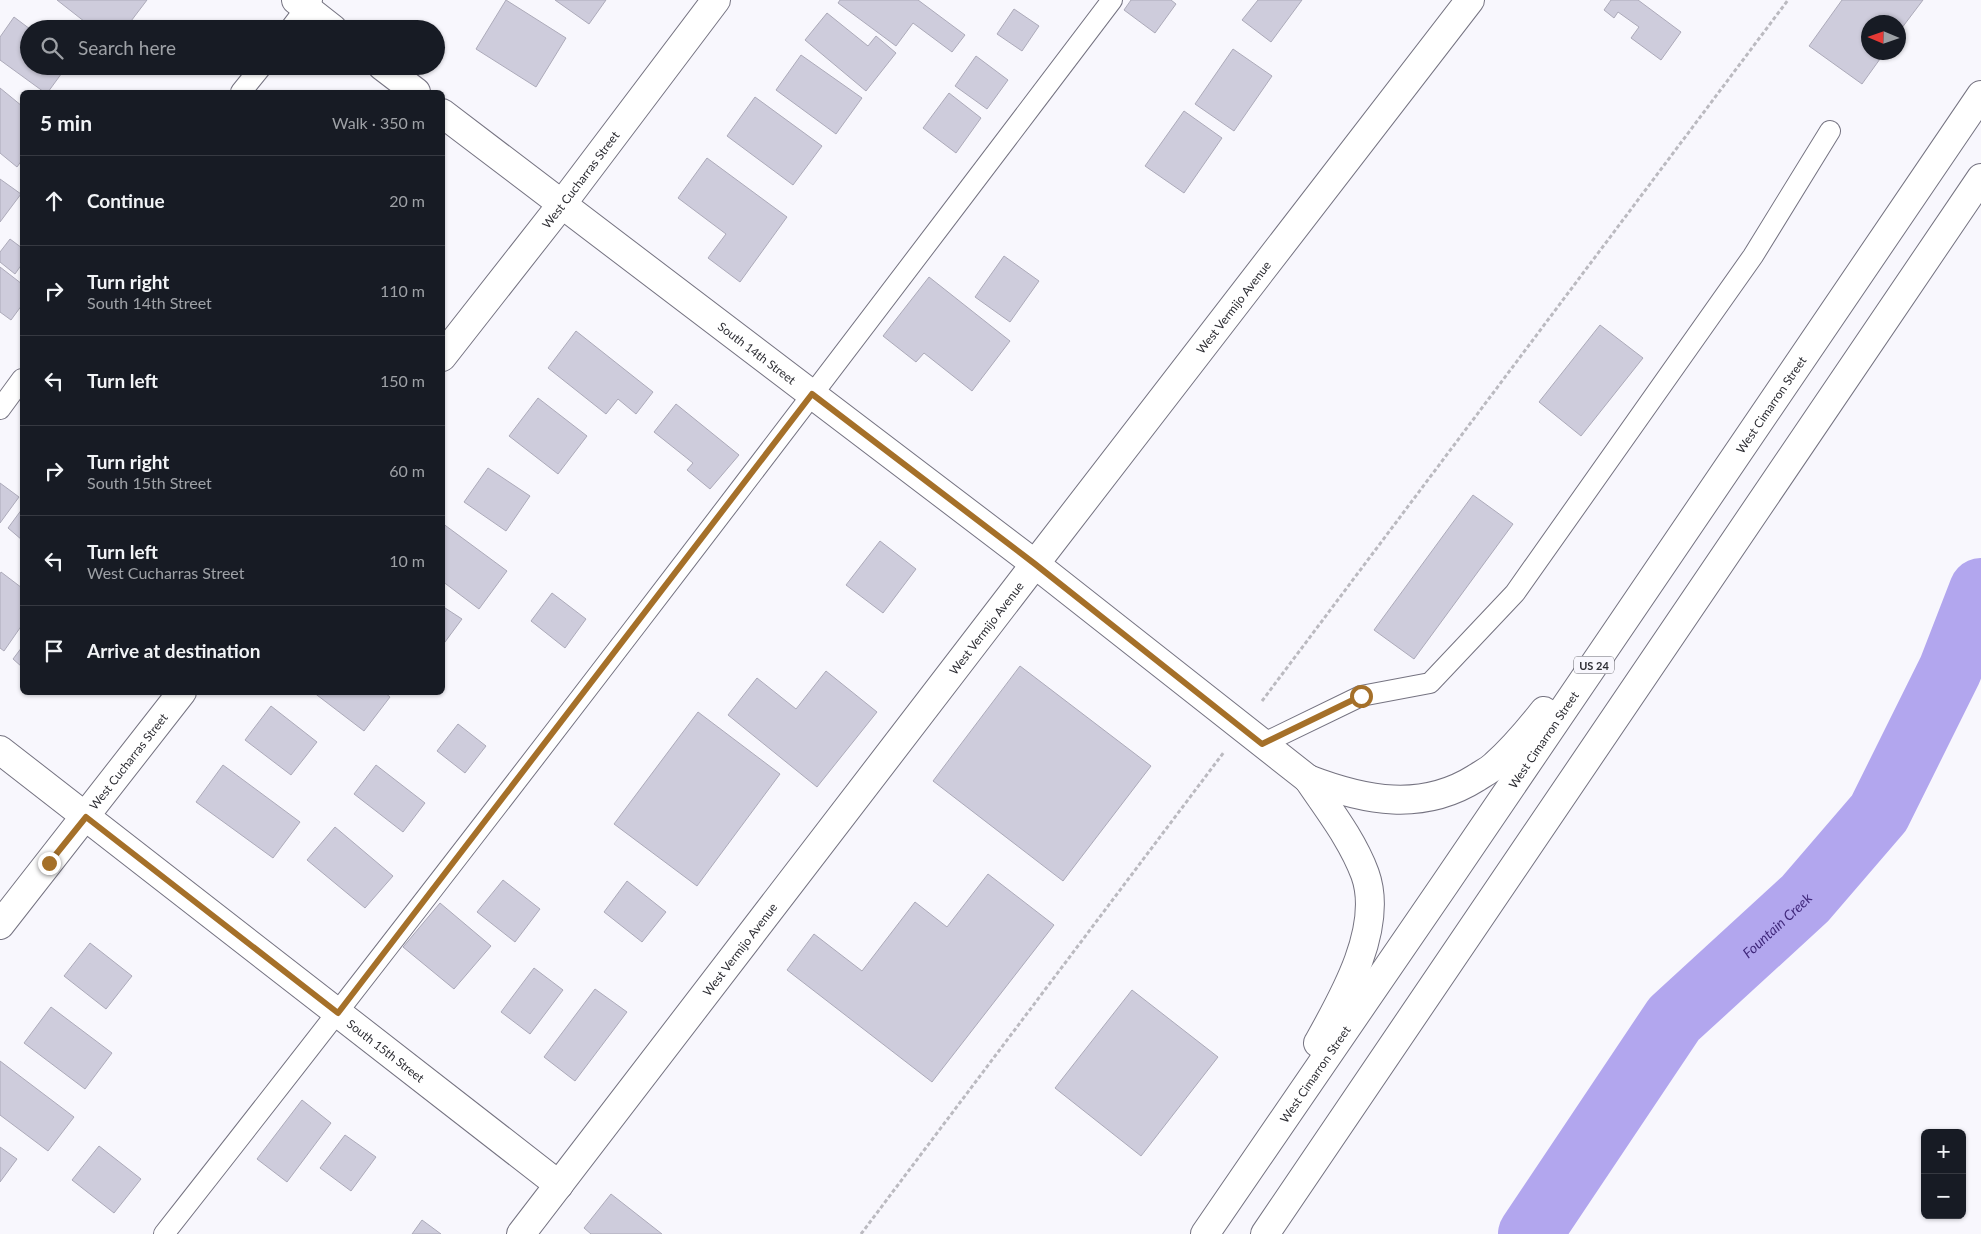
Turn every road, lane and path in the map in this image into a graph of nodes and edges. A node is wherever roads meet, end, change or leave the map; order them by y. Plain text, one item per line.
1 (716, 0) edge
2 (1112, 0) edge
3 (1470, 0) edge
4 (1788, 0) edge
5 (301, 9) edge
6 (319, 20) edge
7 (255, 75) edge
8 (394, 75) edge
9 (244, 90) edge
10 (413, 90) edge
11 (1981, 94) edge
12 (445, 115) edge
13 (1830, 131) dead end
14 (1981, 178) edge
15 (562, 204) junction
16 (445, 353) edge
17 (20, 382) edge
18 (812, 394) junction
19 (0, 409) edge
20 (1035, 564) junction
21 (1646, 589) junction
22 (180, 695) edge
23 (1262, 701) dead end
24 (1262, 744) junction
25 (0, 750) edge
26 (1224, 751) dead end
27 (1308, 779) junction
28 (86, 817) junction
29 (0, 925) edge
30 (338, 1013) junction
31 (559, 1185) junction
32 (1233, 1193) junction
33 (164, 1234) edge
34 (521, 1234) edge
35 (861, 1234) edge
36 (1205, 1234) edge
37 (1265, 1234) edge

1 - 15 main road, West Cucharras Street
2 - 18 lane
3 - 20 main road, West Vermijo Avenue
4 - 23 path
5 - 6 main road
7 - 9 lane
8 - 10 main road
11 - 21 main road, West Cimarron Street / US 24
12 - 15 main road, South 14th Street
13 - 24 lane
14 - 37 main road
15 - 16 main road, West Cucharras Street
15 - 18 main road, South 14th Street
17 - 19 lane
18 - 20 main road, South 14th Street
18 - 30 lane
20 - 24 main road, South 14th Street
20 - 31 main road, West Vermijo Avenue
21 - 27 main road
21 - 32 main road, West Cimarron Street / US 24
22 - 28 main road, West Cucharras Street
24 - 27 main road, South 14th Street
25 - 28 main road, South 15th Street
26 - 35 path
27 - 32 main road
28 - 29 main road, West Cucharras Street
28 - 30 main road, South 15th Street
30 - 31 main road, South 15th Street
30 - 33 lane
31 - 34 main road, West Vermijo Avenue
32 - 36 main road, West Cimarron Street / US 24

